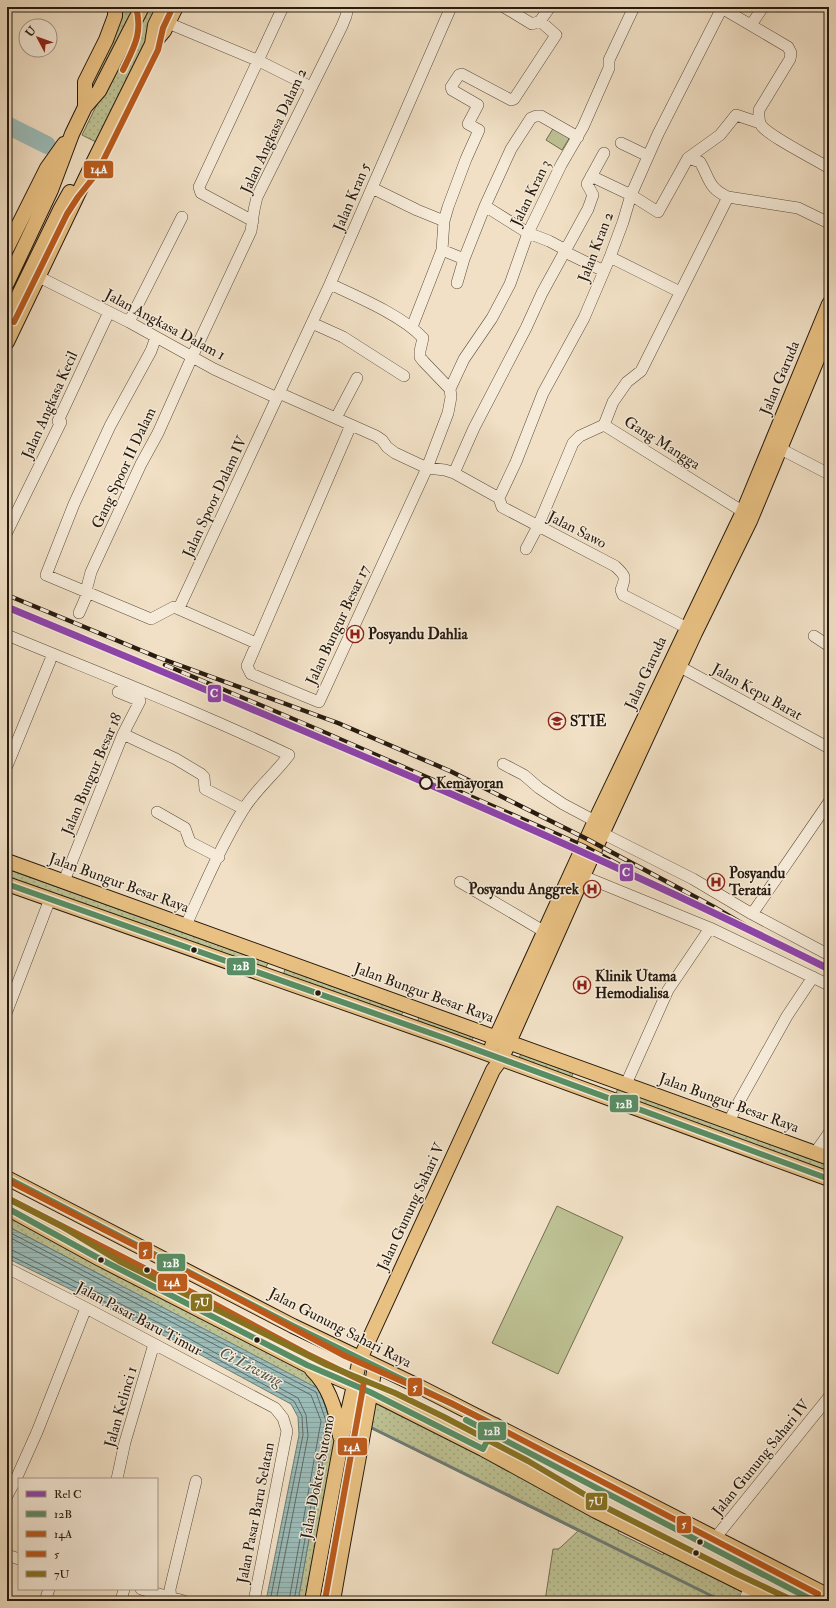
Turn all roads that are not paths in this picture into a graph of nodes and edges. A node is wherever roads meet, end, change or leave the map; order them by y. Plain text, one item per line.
1 (115, 7) edge
2 (142, 7) edge
3 (164, 7) edge
4 (176, 7) edge
5 (283, 7) edge
6 (348, 7) edge
7 (451, 7) edge
8 (504, 7) edge
9 (550, 7) edge
10 (634, 7) edge
11 (763, 7) edge
12 (721, 8) edge
13 (540, 21) junction
14 (168, 23) junction
15 (751, 25) junction
16 (151, 46) junction
17 (259, 61) junction
18 (311, 86) junction
19 (85, 107) junction
20 (760, 123) junction
21 (72, 134) junction
22 (578, 137) junction
23 (621, 143) dead end
24 (604, 153) dead end
25 (648, 156) junction
26 (688, 158) junction
27 (829, 168) edge
28 (90, 169) junction
29 (591, 176) junction
30 (372, 188) junction
31 (631, 195) junction
32 (728, 196) junction
33 (485, 206) junction
34 (182, 217) dead end
35 (253, 220) junction
36 (444, 221) junction
37 (829, 223) edge
38 (528, 233) junction
39 (7, 248) edge
40 (442, 250) junction
41 (565, 251) junction
42 (610, 257) junction
43 (464, 259) junction
44 (604, 271) junction
45 (39, 277) junction
46 (7, 283) edge
47 (457, 283) dead end
48 (330, 284) junction
49 (680, 292) junction
50 (109, 312) junction
51 (828, 312) edge
52 (7, 319) edge
53 (129, 322) junction
54 (312, 323) junction
55 (412, 327) junction
56 (829, 331) edge
57 (156, 337) junction
58 (7, 342) edge
59 (192, 357) junction
60 (404, 376) dead end
61 (357, 378) dead end
62 (450, 389) junction
63 (278, 396) junction
64 (336, 418) junction
65 (351, 425) junction
66 (604, 425) junction
67 (775, 446) junction
68 (427, 468) junction
69 (454, 473) junction
70 (829, 474) edge
71 (498, 498) junction
72 (747, 514) junction
73 (538, 526) junction
74 (7, 532) edge
75 (526, 549) dead end
76 (86, 591) junction
77 (179, 608) junction
78 (79, 613) dead end
79 (691, 631) junction
80 (7, 635) edge
81 (814, 636) dead end
82 (256, 643) junction
83 (829, 646) edge
84 (50, 661) dead end
85 (675, 664) junction
86 (118, 692) dead end
87 (123, 734) junction
88 (829, 748) edge
89 (503, 764) dead end
90 (7, 766) edge
91 (829, 802) edge
92 (244, 809) junction
93 (157, 812) dead end
94 (595, 821) junction
95 (602, 833) junction
96 (218, 857) junction
97 (7, 861) edge
98 (583, 876) junction
99 (64, 881) junction
100 (460, 882) dead end
101 (7, 884) edge
102 (50, 899) junction
103 (752, 914) junction
104 (186, 925) junction
105 (710, 928) junction
106 (545, 932) junction
107 (829, 955) edge
108 (813, 977) junction
109 (829, 985) edge
110 (415, 1008) junction
111 (7, 1011) edge
112 (410, 1026) junction
113 (502, 1040) junction
114 (495, 1061) junction
115 (601, 1076) junction
116 (626, 1084) junction
117 (593, 1092) junction
118 (729, 1122) junction
119 (829, 1133) edge
120 (815, 1153) junction
121 (829, 1158) edge
122 (7, 1178) edge
123 (829, 1179) edge
124 (7, 1208) edge
125 (7, 1268) edge
126 (86, 1308) junction
127 (154, 1344) junction
128 (360, 1359) junction
129 (307, 1365) junction
130 (375, 1366) junction
131 (354, 1385) junction
132 (370, 1392) junction
133 (829, 1398) edge
134 (495, 1425) junction
135 (287, 1432) joint
136 (342, 1442) junction
137 (483, 1449) junction
138 (117, 1478) edge
139 (196, 1481) dead end
140 (7, 1496) edge
141 (330, 1507) junction
142 (349, 1511) junction
143 (716, 1537) junction
144 (7, 1556) edge
145 (18, 1559) edge
146 (49, 1590) edge
147 (124, 1590) edge
148 (144, 1590) edge
149 (752, 1596) edge
150 (829, 1596) edge
151 (171, 1599) edge
152 (45, 1601) edge
153 (121, 1601) edge
154 (184, 1601) edge
155 (254, 1601) edge
156 (312, 1601) edge
157 (333, 1601) edge
158 (777, 1601) edge

1 - 19 main road
2 - 19 main road
3 - 16 main road
4 - 14 main road
5 - 17 street
6 - 18 street, Jalan Angkasa Dalam 2
7 - 30 street, Jalan Kran 5
8 - 13 street
9 - 13 street
10 - 22 street, Jalan Kran 3
11 - 15 street
12 - 15 street
12 - 25 street, Jalan Kran 2
13 - 36 street
14 - 16 main road
14 - 17 street
15 - 20 street
16 - 28 main road
17 - 18 street
17 - 35 street
18 - 35 street, Jalan Angkasa Dalam 2
19 - 21 main road
20 - 26 street
20 - 27 street
21 - 39 main road
21 - 46 main road
22 - 33 street
22 - 38 street, Jalan Kran 3
23 - 25 street
24 - 29 street
25 - 31 street, Jalan Kran 2
26 - 31 street
26 - 32 street
28 - 45 main road
28 - 52 main road
29 - 31 street
29 - 41 street
30 - 36 street
30 - 48 street, Jalan Kran 5
31 - 42 street, Jalan Kran 2
32 - 37 street
32 - 49 street
33 - 38 street
33 - 43 street
34 - 53 street
35 - 59 street, Jalan Angkasa Dalam 2
36 - 40 street
38 - 41 street
38 - 62 street, Jalan Kran 3
40 - 43 street
40 - 55 street
41 - 44 street
41 - 69 street
42 - 44 street, Jalan Kran 2
42 - 49 street
43 - 47 street
44 - 71 street, Jalan Kran 2
45 - 50 street, Jalan Angkasa Dalam 1
45 - 58 main road
48 - 54 street, Jalan Kran 5
48 - 55 street
49 - 66 street
50 - 53 street, Jalan Angkasa Dalam 1
50 - 74 street, Jalan Angkasa Kecil
51 - 67 main road, Jalan Garuda
53 - 57 street, Jalan Angkasa Dalam 1
54 - 60 street
54 - 63 street, Jalan Kran 5
55 - 62 street
56 - 67 main road, Jalan Garuda
57 - 59 street, Jalan Angkasa Dalam 1
57 - 76 street
59 - 63 street, Jalan Angkasa Dalam 1
59 - 76 street, Gang Spoor II Dalam
61 - 64 street
62 - 68 street, Jalan Bungur Besar 17
63 - 64 street, Jalan Angkasa Dalam 1
63 - 77 street, Jalan Spoor Dalam IV
64 - 65 street, Jalan Angkasa Dalam 1
65 - 68 street, Jalan Angkasa Dalam 1
65 - 82 street, Jalan Bungur Besar 17
66 - 72 street, Gang Mangga
66 - 73 street, Gang Mangga
67 - 70 street
67 - 72 main road, Jalan Garuda
68 - 69 street, Jalan Sawo
68 - 82 street, Jalan Bungur Besar 17
69 - 71 street, Jalan Sawo
71 - 73 street, Jalan Sawo
72 - 79 main road, Jalan Garuda
73 - 75 street, Gang Mangga
73 - 79 street, Jalan Sawo
76 - 77 street
76 - 78 street, Gang Spoor II Dalam
77 - 82 street
79 - 85 main road, Jalan Garuda
80 - 92 street
81 - 83 street
84 - 90 street
85 - 88 street, Jalan Kepu Barat
85 - 94 main road, Jalan Garuda
85 - 95 main road, Jalan Garuda
86 - 87 street, Jalan Bungur Besar 18
87 - 92 street
87 - 99 street, Jalan Bungur Besar 18
89 - 94 street
91 - 103 street
92 - 96 street
93 - 96 street
94 - 106 main road, Jalan Garuda
95 - 98 main road, Jalan Garuda
95 - 103 street
96 - 104 street
97 - 99 main road, Jalan Bungur Besar Raya
98 - 105 street
98 - 113 main road, Jalan Garuda
99 - 104 main road, Jalan Bungur Besar Raya
100 - 106 street
101 - 102 main road
102 - 111 street
102 - 112 main road
103 - 107 street
104 - 110 main road, Jalan Bungur Besar Raya
105 - 108 street
105 - 116 street
106 - 113 main road, Jalan Garuda
108 - 109 street
108 - 118 street
110 - 112 main road
110 - 113 main road, Jalan Bungur Besar Raya
112 - 114 main road
113 - 114 main road, Jalan Garuda
113 - 115 main road, Jalan Bungur Besar Raya
114 - 117 main road
114 - 128 main road, Jalan Gunung Sahari V
115 - 116 main road, Jalan Bungur Besar Raya
115 - 117 main road
116 - 118 main road, Jalan Bungur Besar Raya
117 - 123 main road
118 - 120 main road, Jalan Bungur Besar Raya
119 - 120 street
120 - 121 main road, Jalan Bungur Besar Raya
122 - 128 main road, Jalan Gunung Sahari Raya
124 - 129 main road
125 - 126 street, Jalan Pasar Baru Timur
126 - 127 street, Jalan Pasar Baru Timur
126 - 140 street
127 - 135 street, Jalan Pasar Baru Timur
127 - 138 street, Jalan Kelinci 1
128 - 130 main road, Jalan Gunung Sahari Raya
128 - 131 main road, Jalan Dokter Sutomo
129 - 131 main road
129 - 136 main road
130 - 132 main road
130 - 134 main road, Jalan Gunung Sahari Raya
131 - 132 main road
131 - 136 main road, Jalan Dokter Sutomo
132 - 137 main road
132 - 142 main road
133 - 143 street, Jalan Gunung Sahari IV
134 - 137 main road
134 - 143 main road, Jalan Gunung Sahari Raya
135 - 155 street, Jalan Pasar Baru Selatan
136 - 141 main road, Jalan Dokter Sutomo
137 - 149 main road
139 - 151 street
141 - 142 main road
141 - 156 main road, Jalan Dokter Sutomo
142 - 157 main road
143 - 150 main road, Jalan Gunung Sahari Raya
144 - 145 street
146 - 152 street
147 - 153 street
148 - 151 street
149 - 158 main road
151 - 154 street

